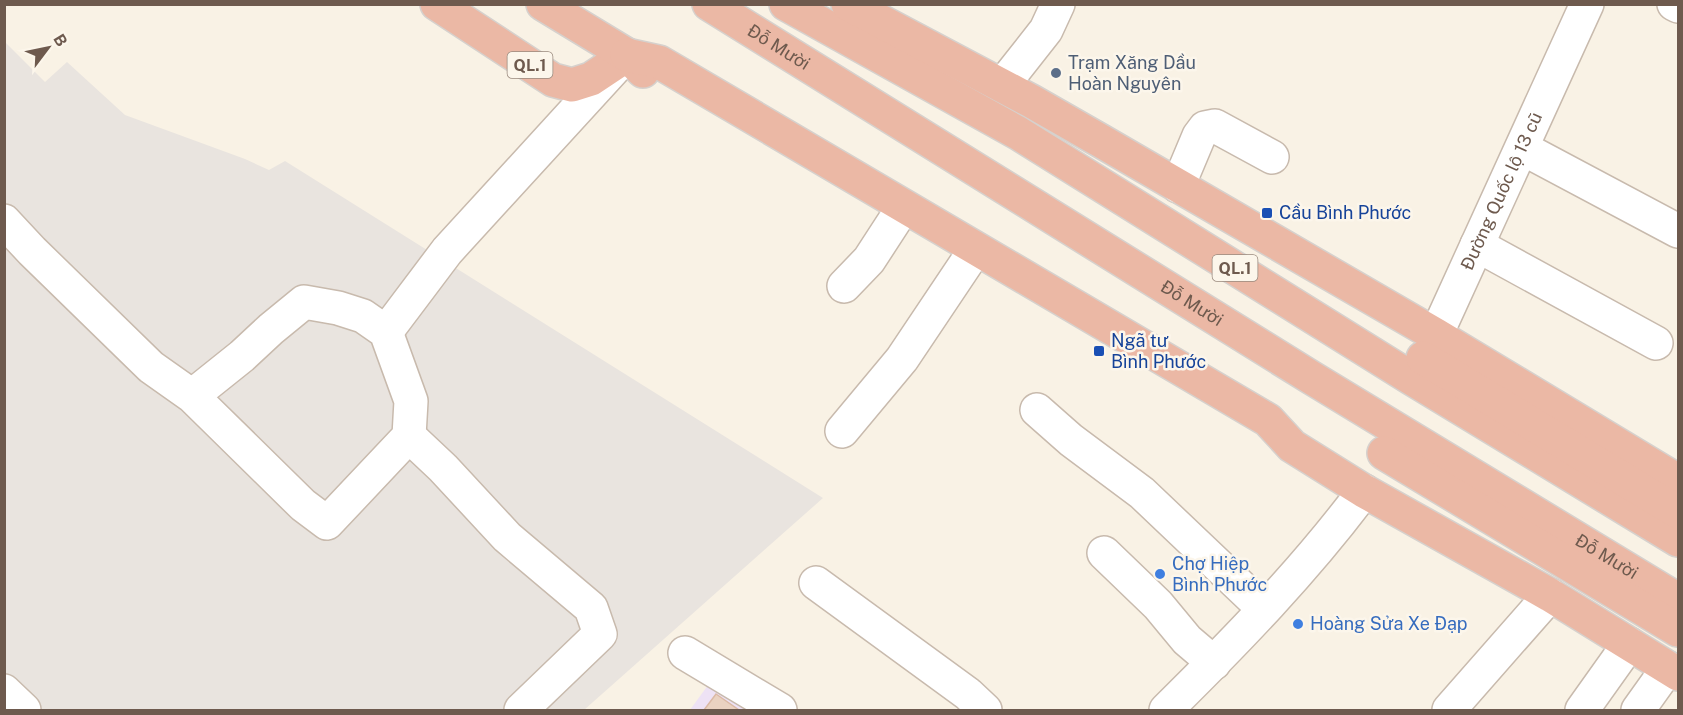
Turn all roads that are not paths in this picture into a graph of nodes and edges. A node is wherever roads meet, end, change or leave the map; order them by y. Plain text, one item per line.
1 (437, 4) edge
2 (543, 4) edge
3 (709, 4) edge
4 (786, 4) edge
5 (848, 4) edge
6 (894, 4) edge
7 (1058, 4) edge
8 (1587, 4) edge
9 (1674, 4) edge
10 (1678, 6) edge
11 (627, 55) junction
12 (1009, 77) junction
13 (1031, 101) junction
14 (1018, 133) junction
15 (1101, 141) junction
16 (1522, 148) junction
17 (1272, 158) dead end
18 (1178, 186) junction
19 (895, 220) junction
20 (4, 221) edge
21 (1678, 231) edge
22 (1477, 245) junction
23 (967, 262) junction
24 (844, 286) dead end
25 (386, 332) junction
26 (1656, 343) dead end
27 (1424, 357) junction
28 (192, 396) junction
29 (1037, 410) dead end
30 (842, 431) dead end
31 (409, 436) junction
32 (1390, 441) junction
33 (1292, 446) junction
34 (1678, 481) edge
35 (1364, 491) junction
36 (1678, 512) edge
37 (1678, 540) edge
38 (1104, 552) dead end
39 (816, 583) dead end
40 (1550, 595) junction
41 (1678, 600) edge
42 (1264, 609) junction
43 (1678, 630) edge
44 (1629, 644) junction
45 (685, 653) dead end
46 (1214, 663) junction
47 (1673, 671) edge
48 (4, 691) edge
49 (1168, 710) edge
50 (24, 711) edge
51 (521, 711) edge
52 (780, 711) edge
53 (985, 711) edge
54 (1449, 711) edge
55 (1582, 711) edge
56 (1638, 711) edge

1 - 11 highway, QL.1
2 - 11 highway
3 - 32 highway, Đỗ Mười
4 - 14 highway, QL.1
5 - 13 highway, QL.1
6 - 12 highway, QL.1
7 - 12 street
8 - 16 street, Đường Quốc lộ 13 cũ
9 - 10 street
11 - 19 highway
11 - 25 street
11 - 33 highway
12 - 13 highway, QL.1
13 - 15 highway, QL.1
14 - 15 highway
14 - 27 highway, QL.1
15 - 18 highway, QL.1
16 - 21 street
16 - 22 street, Đường Quốc lộ 13 cũ
17 - 18 street
18 - 27 highway, QL.1
19 - 23 highway
19 - 24 street
20 - 28 street
22 - 26 street
22 - 27 street, Đường Quốc lộ 13 cũ
23 - 30 street
23 - 33 highway
25 - 28 street
25 - 31 street
27 - 34 highway, QL.1
27 - 36 highway, QL.1
27 - 37 highway, QL.1
28 - 31 street
29 - 42 street
31 - 51 street
32 - 35 highway
32 - 41 highway, Đỗ Mười
32 - 43 highway, Đỗ Mười
33 - 35 highway
35 - 40 highway
35 - 42 street
38 - 46 street
39 - 53 street
40 - 44 highway
40 - 54 street
42 - 46 street
44 - 47 highway
44 - 55 street
45 - 52 street
46 - 49 street
47 - 56 street
48 - 50 street

